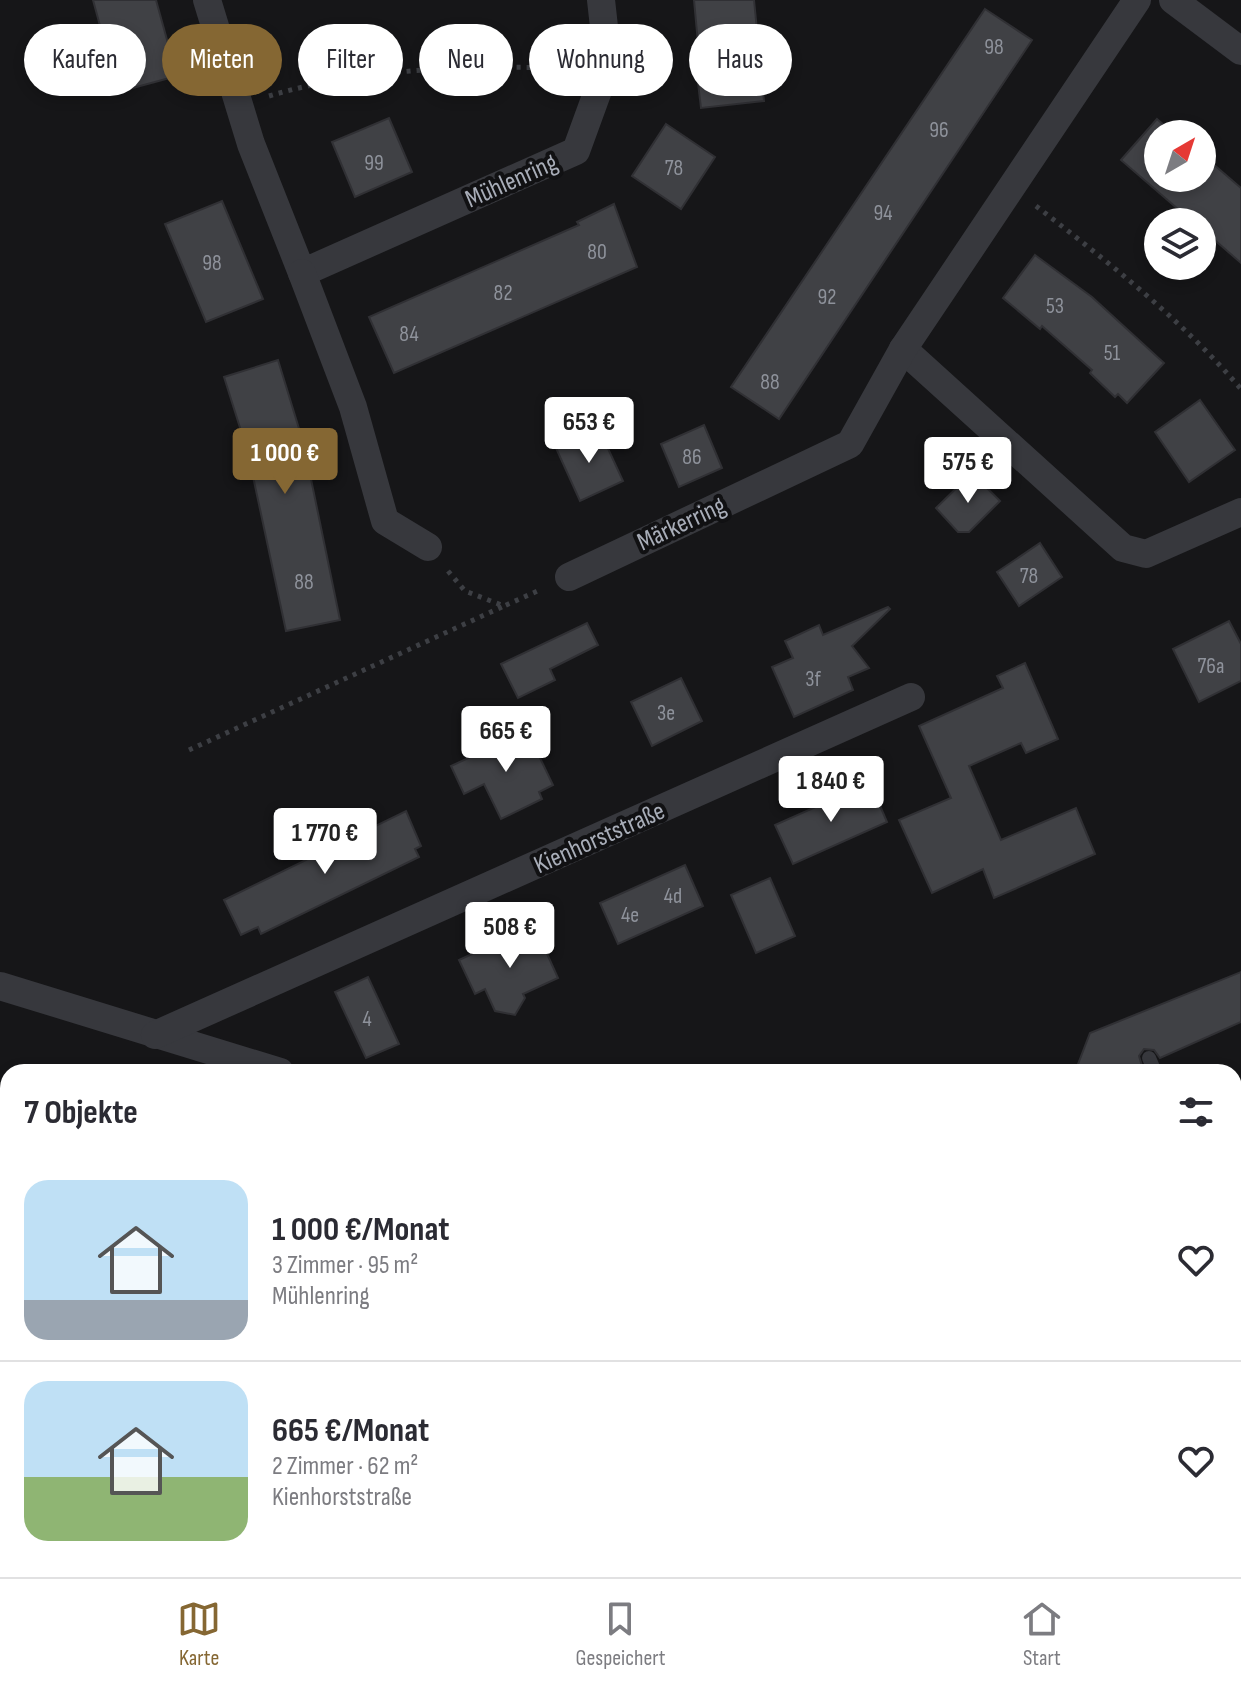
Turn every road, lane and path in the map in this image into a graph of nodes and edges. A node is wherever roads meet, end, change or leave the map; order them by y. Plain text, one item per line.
1 (207, 0) edge
2 (601, 0) edge
3 (1137, 0) edge
4 (1173, 0) edge
5 (603, 24) edge
6 (1241, 51) edge
7 (529, 69) edge
8 (596, 96) edge
9 (237, 105) junction
10 (1012, 187) junction
11 (302, 273) junction
12 (903, 349) junction
13 (1241, 389) edge
14 (1241, 512) edge
15 (428, 547) joint
16 (569, 577) joint
17 (504, 606) junction
18 (911, 697) dead end
19 (189, 750) dead end
20 (0, 986) edge
21 (155, 1035) junction
22 (253, 1064) edge

1 - 9 street
2 - 5 street, Mühlenring
3 - 10 street, Märkerring
4 - 6 street
7 - 9 path
8 - 11 street, Mühlenring
9 - 11 street
10 - 12 street, Märkerring
10 - 13 path
11 - 15 street
12 - 14 street
12 - 16 street, Märkerring
15 - 17 path
16 - 17 path
17 - 19 path
18 - 21 street, Kienhorststraße
20 - 21 street
21 - 22 street

